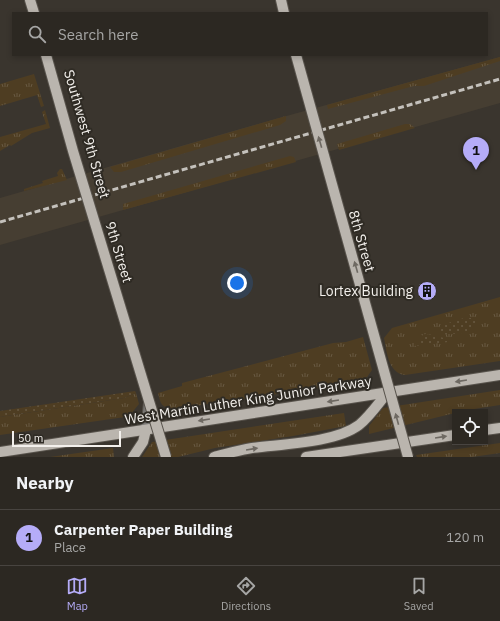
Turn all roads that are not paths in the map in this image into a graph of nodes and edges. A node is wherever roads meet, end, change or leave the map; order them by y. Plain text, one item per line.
1 (30, 0) edge
2 (34, 0) edge
3 (281, 0) edge
4 (34, 12) edge
5 (38, 12) edge
6 (284, 12) edge
7 (46, 56) edge
8 (50, 56) edge
9 (296, 56) edge
10 (500, 375) edge
11 (387, 393) junction
12 (500, 428) edge
13 (146, 430) junction
14 (488, 430) edge
15 (452, 435) edge
16 (0, 452) edge
17 (133, 457) edge
18 (166, 457) edge
19 (214, 457) edge
20 (306, 457) edge
21 (408, 457) edge

1 - 4 main road
2 - 5 street
3 - 6 main road
7 - 18 main road, 9th Street, bridge
8 - 13 street, Southwest 9th Street
21 -> 9 main road, 8th Street, bridge
10 -> 11 main road, West Martin Luther King Junior Parkway
11 -> 13 main road, West Martin Luther King Junior Parkway
19 -> 11 main road
12 - 14 main road
13 - 16 main road, West Martin Luther King Junior Parkway
13 - 17 main road
20 -> 15 main road

